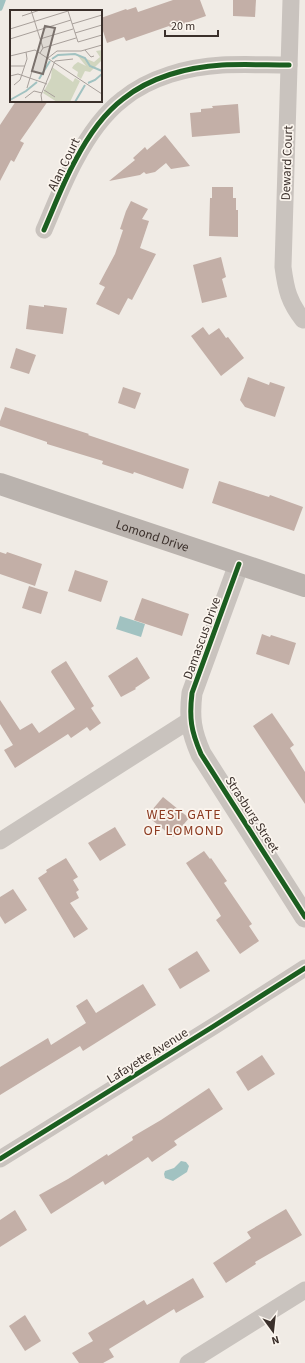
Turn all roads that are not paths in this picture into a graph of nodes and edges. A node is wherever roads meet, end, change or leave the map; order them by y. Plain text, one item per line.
1 (291, 0) edge
2 (289, 66) junction
3 (44, 230) dead end
4 (303, 320) dead end
5 (0, 484) edge
6 (239, 564) junction
7 (305, 586) edge
8 (190, 720) junction
9 (0, 841) edge
10 (305, 917) edge
11 (305, 968) edge
12 (0, 1158) edge
13 (305, 1290) edge
14 (188, 1363) edge

1 - 2 street, Deward Court
2 - 3 street, Alan Court
2 - 4 street, Deward Court
5 - 6 main road, Lomond Drive
6 - 7 main road, Lomond Drive
6 - 8 street, Damascus Drive
8 - 9 street
8 - 10 street, Strasburg Street
11 - 12 street, Lafayette Avenue
13 - 14 street

